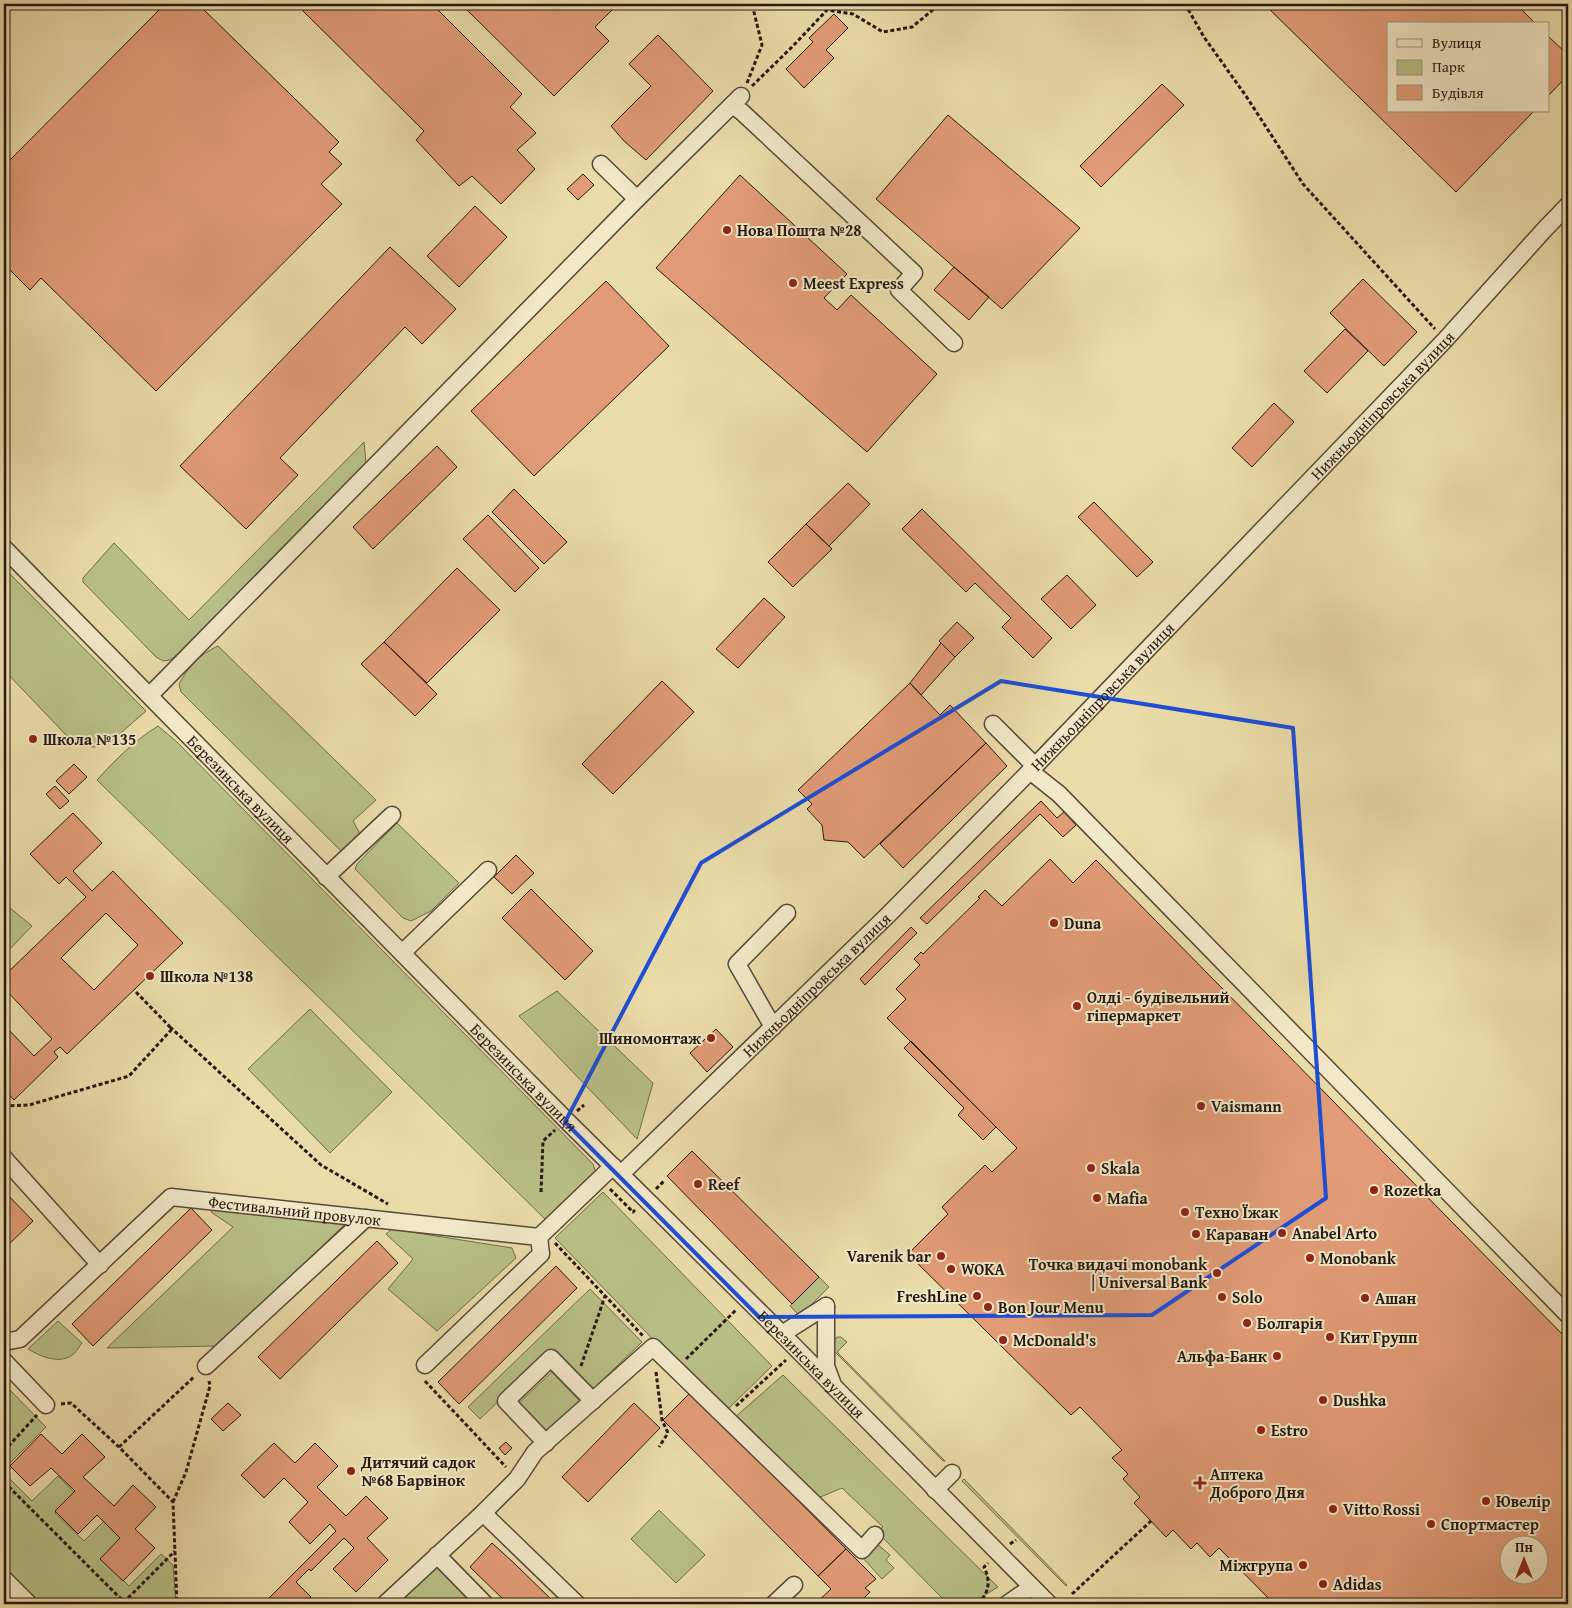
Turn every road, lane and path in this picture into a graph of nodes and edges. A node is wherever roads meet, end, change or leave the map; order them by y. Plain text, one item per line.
1 (755, 4) edge
2 (940, 4) edge
3 (1185, 4) edge
4 (737, 100) junction
5 (600, 164) dead end
6 (638, 199) junction
7 (1568, 205) edge
8 (1445, 340) junction
9 (954, 343) dead end
10 (4, 548) edge
11 (150, 695) junction
12 (993, 724) dead end
13 (1032, 769) junction
14 (392, 815) dead end
15 (488, 870) dead end
16 (326, 877) junction
17 (787, 913) dead end
18 (402, 953) junction
19 (134, 990) dead end
20 (170, 1027) junction
21 (773, 1027) junction
22 (584, 1105) dead end
23 (4, 1106) edge
24 (567, 1120) junction
25 (4, 1158) edge
26 (617, 1170) junction
27 (541, 1192) dead end
28 (366, 1218) junction
29 (395, 1221) junction
30 (542, 1235) junction
31 (100, 1265) junction
32 (605, 1296) junction
33 (747, 1299) junction
34 (1568, 1315) edge
35 (782, 1334) junction
36 (4, 1342) edge
37 (653, 1347) junction
38 (797, 1349) junction
39 (4, 1360) edge
40 (425, 1365) joint
41 (206, 1366) junction
42 (677, 1368) junction
43 (576, 1383) junction
44 (834, 1386) junction
45 (592, 1401) junction
46 (46, 1406) junction
47 (724, 1417) junction
48 (546, 1443) junction
49 (120, 1447) junction
50 (659, 1447) dead end
51 (4, 1451) edge
52 (952, 1472) dead end
53 (517, 1480) junction
54 (4, 1482) edge
55 (935, 1490) junction
56 (173, 1502) junction
57 (483, 1513) junction
58 (1151, 1521) dead end
59 (875, 1535) dead end
60 (175, 1550) junction
61 (437, 1555) junction
62 (4, 1580) edge
63 (794, 1585) dead end
64 (1032, 1587) junction
65 (1072, 1594) dead end
66 (394, 1602) edge
67 (124, 1603) edge
68 (29, 1604) edge
69 (177, 1604) edge
70 (485, 1604) edge
71 (577, 1604) edge
72 (774, 1604) edge
73 (1007, 1604) edge
74 (1049, 1604) edge

1 - 4 path
2 - 4 path
3 - 8 path
4 - 6 street
4 - 9 street
5 - 6 street
6 - 11 street
7 - 8 street, Нижньодніпровська вулиця
8 - 13 street, Нижньодніпровська вулиця
10 - 11 street, Березинська вулиця
11 - 16 street, Березинська вулиця
12 - 13 street
13 - 21 street, Нижньодніпровська вулиця
13 - 34 street
14 - 16 street
15 - 18 street
16 - 18 street, Березинська вулиця
17 - 21 street
18 - 24 street, Березинська вулиця
19 - 20 path
20 - 23 path
20 - 29 path
21 - 26 street, Нижньодніпровська вулиця
22 - 24 path
24 - 26 street, Березинська вулиця
24 - 27 path
25 - 31 street
26 - 30 street
26 - 33 street, Березинська вулиця
28 - 29 street, Фестивальний провулок
28 - 31 street, Фестивальний провулок
28 - 41 street
29 - 30 street, Фестивальний провулок
30 - 32 path
30 - 40 street
31 - 36 street, Фестивальний провулок
32 - 37 path
32 - 43 path
33 - 35 street, Березинська вулиця
33 - 42 path
35 - 38 street, Березинська вулиця
35 - 44 street
37 - 42 street
37 - 45 street
37 - 50 path
38 - 44 street, Березинська вулиця
38 - 47 path
39 - 46 street
40 - 53 path
41 - 49 path
41 - 56 path
42 - 47 street
43 - 45 street
43 - 48 street
44 - 55 street, Березинська вулиця
45 - 48 street
46 - 49 path
46 - 51 path
47 - 59 street
48 - 53 street
49 - 56 path
52 - 55 street
53 - 57 street
54 - 67 path
55 - 64 street, Березинська вулиця
56 - 60 path
57 - 61 street
57 - 71 street
58 - 65 path
60 - 67 path
60 - 69 path
61 - 66 street
61 - 70 street
62 - 68 street
63 - 72 street
64 - 73 street
64 - 74 street, Березинська вулиця

